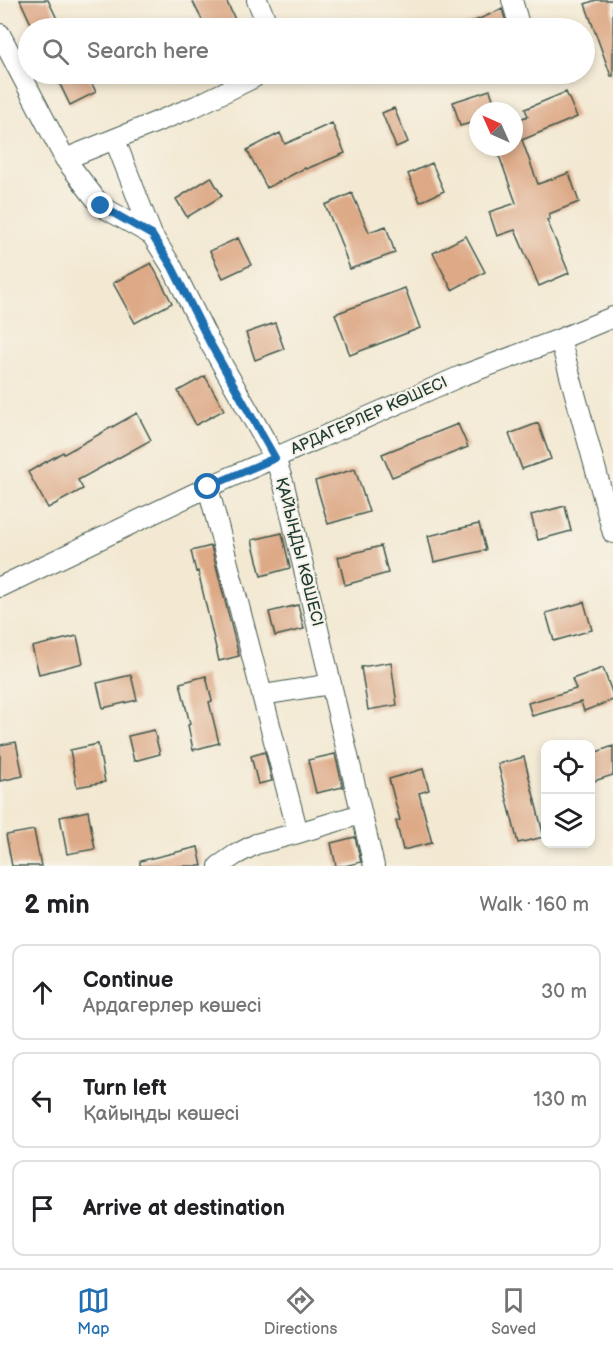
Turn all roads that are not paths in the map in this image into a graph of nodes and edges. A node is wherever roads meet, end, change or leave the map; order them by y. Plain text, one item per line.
1 (512, 0) edge
2 (517, 18) edge
3 (0, 34) edge
4 (18, 69) edge
5 (26, 84) edge
6 (241, 84) edge
7 (115, 140) junction
8 (65, 159) junction
9 (152, 235) junction
10 (613, 317) edge
11 (560, 339) junction
12 (275, 458) junction
13 (208, 487) junction
14 (613, 533) edge
15 (0, 587) edge
16 (331, 684) junction
17 (263, 695) junction
18 (361, 814) junction
19 (298, 833) junction
20 (219, 866) edge
21 (374, 866) edge

1 - 2 street
3 - 4 street, ҚАЙЫҢДЫ КӨШЕСІ
5 - 8 street, ҚАЙЫҢДЫ КӨШЕСІ
6 - 7 street
7 - 8 street
7 - 9 street
8 - 9 street, ҚАЙЫҢДЫ КӨШЕСІ
9 - 12 street, ҚАЙЫҢДЫ КӨШЕСІ
10 - 11 street, АРДАГЕРЛЕР КӨШЕСІ
11 - 12 street, АРДАГЕРЛЕР КӨШЕСІ
11 - 14 street
12 - 13 street, АРДАГЕРЛЕР КӨШЕСІ
12 - 16 street, ҚАЙЫҢДЫ КӨШЕСІ
13 - 15 street, АРДАГЕРЛЕР КӨШЕСІ
13 - 17 street
16 - 17 street
16 - 18 street, ҚАЙЫҢДЫ КӨШЕСІ
17 - 19 street
18 - 19 street
18 - 21 street, ҚАЙЫҢДЫ КӨШЕСІ
19 - 20 street

